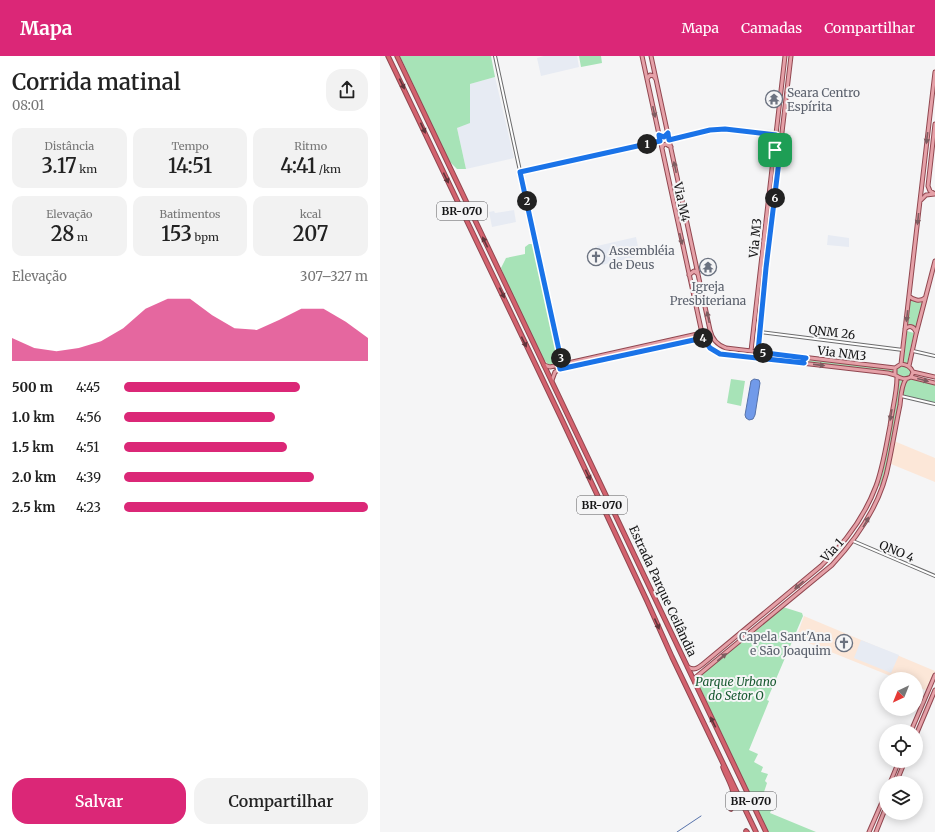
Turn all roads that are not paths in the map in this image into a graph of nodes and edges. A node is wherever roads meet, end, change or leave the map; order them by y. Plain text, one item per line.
1 (388, 56) edge
2 (397, 56) edge
3 (495, 56) edge
4 (642, 56) edge
5 (651, 56) edge
6 (785, 56) edge
7 (791, 56) edge
8 (654, 70) junction
9 (645, 72) junction
10 (935, 72) edge
11 (789, 75) junction
12 (655, 78) junction
13 (647, 79) junction
14 (934, 86) edge
15 (934, 92) edge
16 (778, 110) junction
17 (935, 124) edge
18 (783, 128) junction
19 (668, 133) junction
20 (659, 135) junction
21 (776, 135) junction
22 (436, 140) junction
23 (669, 140) junction
24 (660, 141) junction
25 (775, 141) junction
26 (430, 143) junction
27 (670, 147) junction
28 (662, 149) junction
29 (933, 154) edge
30 (779, 161) junction
31 (520, 172) junction
32 (935, 194) edge
33 (768, 198) junction
34 (920, 202) junction
35 (772, 217) junction
36 (935, 261) edge
37 (696, 266) junction
38 (687, 267) junction
39 (760, 268) junction
40 (766, 268) junction
41 (698, 274) junction
42 (689, 275) junction
43 (502, 278) junction
44 (495, 280) junction
45 (909, 296) junction
46 (925, 298) junction
47 (905, 330) junction
48 (760, 332) junction
49 (702, 333) junction
50 (916, 334) junction
51 (690, 336) junction
52 (703, 338) junction
53 (752, 340) junction
54 (759, 340) junction
55 (690, 341) junction
56 (734, 349) junction
57 (742, 350) junction
58 (903, 350) junction
59 (751, 351) junction
60 (912, 351) junction
61 (758, 352) junction
62 (732, 355) junction
63 (742, 356) junction
64 (935, 356) edge
65 (798, 357) junction
66 (806, 358) junction
67 (796, 362) junction
68 (804, 363) junction
69 (900, 364) junction
70 (543, 365) junction
71 (560, 366) junction
72 (909, 366) junction
73 (895, 368) junction
74 (913, 372) junction
75 (896, 376) junction
76 (911, 377) junction
77 (935, 377) edge
78 (906, 379) junction
79 (552, 382) junction
80 (935, 383) edge
81 (901, 396) junction
82 (935, 404) edge
83 (578, 437) junction
84 (572, 440) junction
85 (881, 470) junction
86 (882, 487) junction
87 (879, 495) junction
88 (868, 505) junction
89 (853, 541) junction
90 (640, 569) junction
91 (633, 570) junction
92 (824, 572) junction
93 (935, 576) edge
94 (808, 577) junction
95 (754, 622) junction
96 (758, 627) junction
97 (687, 666) junction
98 (935, 675) edge
99 (695, 684) junction
100 (935, 690) edge
101 (914, 724) edge
102 (921, 724) edge
103 (722, 760) junction
104 (736, 770) junction
105 (729, 774) junction
106 (731, 809) dead end
107 (879, 809) edge
108 (877, 814) joint
109 (881, 820) edge
110 (756, 832) edge
111 (766, 832) edge
112 (869, 832) edge
113 (876, 832) edge

1 -> 26 highway, Estrada Parque Ceilândia / BR-070
2 - 22 highway, Estrada Parque Ceilândia / BR-070
3 - 31 street
4 - 9 main road, Via M4
5 - 8 main road, Via M4
6 - 11 main road
6 - 16 main road, Via M3
7 - 11 main road
8 - 9 main road
8 - 12 main road, Via M4
9 - 13 main road, Via M4
10 - 14 main road
11 - 18 main road
12 - 13 main road
12 - 19 main road, Via M4
13 -> 20 main road, Via M4
14 - 15 main road
15 -> 34 main road
16 - 18 main road
16 - 21 main road, Via M3
17 - 29 main road
18 - 30 main road
19 - 20 main road
19 - 23 main road, Via M4
20 - 24 main road, Via M4
21 - 23 street
21 - 25 main road, Via M3
22 - 26 highway
43 -> 22 highway, Estrada Parque Ceilândia / BR-070
23 - 27 main road, Via M4
24 - 28 main road, Via M4
24 - 31 street
25 - 30 main road
25 - 33 main road, Via M3
26 -> 44 highway, Estrada Parque Ceilândia / BR-070
27 - 28 main road
37 -> 27 main road, Via M4
28 -> 38 main road, Via M4
29 - 32 main road
30 - 35 main road
31 - 71 street
32 - 34 main road
33 - 35 main road
33 - 39 main road, Via M3
34 -> 45 main road
35 - 40 main road, Via M3
36 - 46 main road
37 - 38 main road
37 - 41 main road, Via M4
38 - 42 main road, Via M4
39 - 40 main road
39 - 53 main road, Via M3
40 - 48 main road, Via M3
41 - 42 main road
56 -> 41 main road, Via NM3
42 - 49 main road, Via M4
43 - 44 highway
43 - 70 highway, Estrada Parque Ceilândia / BR-070
44 -> 84 highway, Estrada Parque Ceilândia / BR-070
45 - 46 main road
45 -> 47 main road
46 - 50 main road
47 - 50 main road
47 - 58 main road
48 - 54 main road
48 - 58 street, QNM 26
49 - 51 main road
49 - 52 main road
50 - 60 main road
51 - 55 main road
51 - 71 main road
52 - 55 main road
52 - 62 main road, Via NM3
53 - 54 main road
53 - 59 main road, Via M3
54 - 61 main road
55 - 71 main road
56 - 57 main road, Via NM3
56 - 62 main road
57 - 59 main road, Via NM3
57 - 63 main road
58 - 69 main road
59 - 61 main road, Via NM3
60 - 64 street
60 - 72 main road
61 - 65 main road, Via NM3
62 - 63 main road, Via NM3
63 - 67 main road, Via NM3
65 - 66 main road, Via NM3
65 - 67 main road
66 - 68 main road
66 - 73 main road, Via NM3
67 - 68 main road, Via NM3
68 -> 75 main road, Via NM3
69 - 72 main road
69 - 73 main road
70 - 71 main road
70 - 79 highway, Estrada Parque Ceilândia / BR-070
71 - 79 main road
72 - 74 main road
73 - 75 main road
74 - 76 main road
74 - 77 main road
75 - 78 main road
75 -> 85 main road, Via 1
76 - 78 main road
76 -> 80 main road
78 - 81 main road, Via 1
79 - 83 highway, Estrada Parque Ceilândia / BR-070
81 - 82 street
81 - 86 main road, Via 1
83 - 84 highway
83 - 90 highway, Estrada Parque Ceilândia / BR-070
84 -> 91 highway, Estrada Parque Ceilândia / BR-070
85 - 86 main road
85 - 88 main road, Via 1
86 - 87 main road, Via 1
87 - 88 main road
89 -> 87 main road, Via 1
88 - 94 main road, Via 1
89 - 92 main road, Via 1
89 - 93 street, QNO 4
90 - 91 highway
90 - 97 highway, Estrada Parque Ceilândia / BR-070
91 -> 103 highway, Estrada Parque Ceilândia / BR-070
92 - 94 main road
92 - 96 main road, Via 1
94 -> 95 main road, Via 1
95 - 96 main road
95 - 97 main road, Via 1
99 -> 96 main road, Via 1
97 - 99 highway, Estrada Parque Ceilândia / BR-070
98 - 101 main road
104 -> 99 highway, Estrada Parque Ceilândia / BR-070
100 - 102 main road
103 - 105 highway, Estrada Parque Ceilândia / BR-070
103 - 106 highway
104 - 105 highway
104 - 111 highway, Estrada Parque Ceilândia / BR-070
105 - 110 highway, Estrada Parque Ceilândia / BR-070
107 - 108 main road
108 - 112 main road
109 - 113 main road

